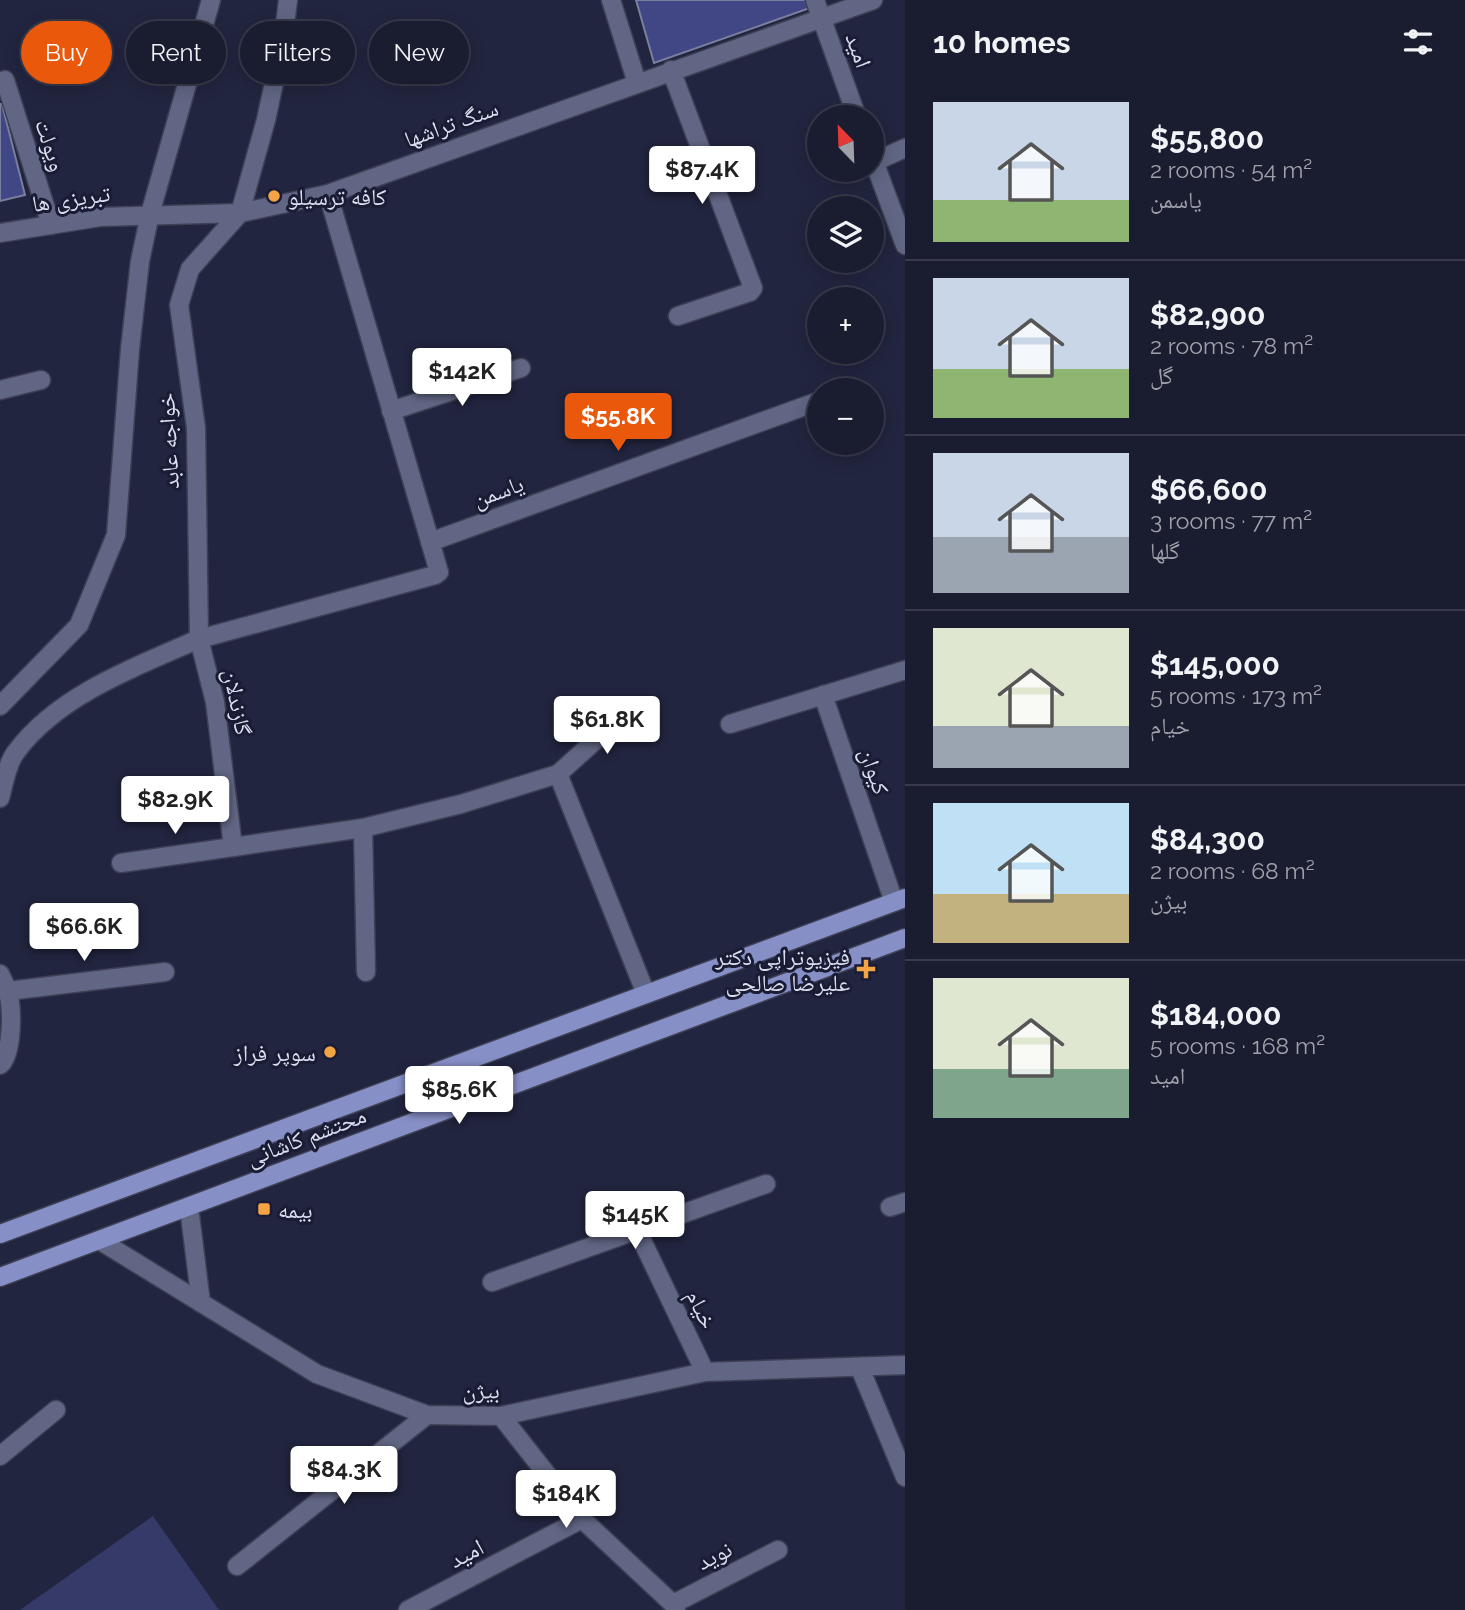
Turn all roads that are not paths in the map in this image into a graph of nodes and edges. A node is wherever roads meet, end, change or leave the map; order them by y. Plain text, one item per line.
1 (211, 0) edge
2 (288, 0) edge
3 (611, 0) edge
4 (815, 0) edge
5 (873, 0) edge
6 (821, 19) junction
7 (671, 70) junction
8 (5, 80) dead end
9 (637, 83) junction
10 (853, 105) edge
11 (905, 148) edge
12 (884, 155) edge
13 (882, 182) edge
14 (328, 194) junction
15 (240, 213) junction
16 (150, 214) junction
17 (51, 225) junction
18 (0, 233) edge
19 (905, 245) edge
20 (678, 316) dead end
21 (520, 368) dead end
22 (41, 380) dead end
23 (1, 385) edge
24 (807, 405) edge
25 (391, 411) junction
26 (430, 542) junction
27 (199, 639) junction
28 (905, 670) edge
29 (823, 695) junction
30 (0, 706) edge
31 (630, 709) dead end
32 (730, 724) dead end
33 (558, 774) junction
34 (0, 798) edge
35 (363, 828) junction
36 (233, 847) junction
37 (121, 863) dead end
38 (900, 900) edge
39 (905, 938) edge
40 (164, 972) dead end
41 (366, 972) dead end
42 (0, 974) edge
43 (8, 991) junction
44 (646, 994) junction
45 (0, 1065) edge
46 (766, 1184) dead end
47 (190, 1206) junction
48 (636, 1230) junction
49 (0, 1234) edge
50 (99, 1240) junction
51 (0, 1277) edge
52 (492, 1282) dead end
53 (201, 1303) junction
54 (905, 1365) edge
55 (860, 1368) junction
56 (705, 1372) junction
57 (56, 1410) dead end
58 (427, 1415) junction
59 (501, 1416) junction
60 (0, 1456) edge
61 (905, 1478) edge
62 (582, 1519) junction
63 (778, 1550) dead end
64 (237, 1566) dead end
65 (674, 1607) edge
66 (408, 1610) edge

1 - 16 street, خواجه عابد
2 - 15 street, خواجه عابد
3 - 9 street
4 - 6 street, امید
5 - 6 street, سنگ تراشها
6 - 7 street, سنگ تراشها
6 - 10 street, امید
7 - 9 street, سنگ تراشها
7 - 20 street
8 - 17 street, ویولت
9 - 14 street, سنگ تراشها
11 - 12 street
13 - 19 street
14 - 15 street, سنگ تراشها
14 - 25 street
15 - 16 street, تبریزی ها
15 - 27 street, خواجه عابد
16 - 17 street, تبریزی ها
16 - 30 street, خواجه عابد
17 - 18 street, تبریزی ها
21 - 25 street
22 - 23 street
24 - 26 street, یاسمن
25 - 26 street
26 - 27 street
27 - 34 street
27 - 36 street, گازندلان
28 - 29 street
29 - 32 street
29 - 38 street, کیوان
31 - 33 street
33 - 35 street
33 - 44 street
35 - 36 street
35 - 41 street
36 - 37 street
38 - 44 main road, محتشم کاشانی
39 - 47 main road, محتشم کاشانی
40 - 43 street
42 - 43 street
43 - 45 street
44 - 49 main road, محتشم کاشانی
46 - 48 street
47 - 50 main road, محتشم کاشانی
47 - 53 street
48 - 52 street
48 - 56 street, خیام
50 - 51 main road, محتشم کاشانی
50 - 53 street, بیژن
53 - 58 street, بیژن
54 - 55 street, بیژن
55 - 56 street, بیژن
55 - 61 street
56 - 59 street, بیژن
57 - 60 street
58 - 59 street, بیژن
58 - 64 street
59 - 62 street
62 - 65 street
62 - 66 street, امید
63 - 65 street, نوید

